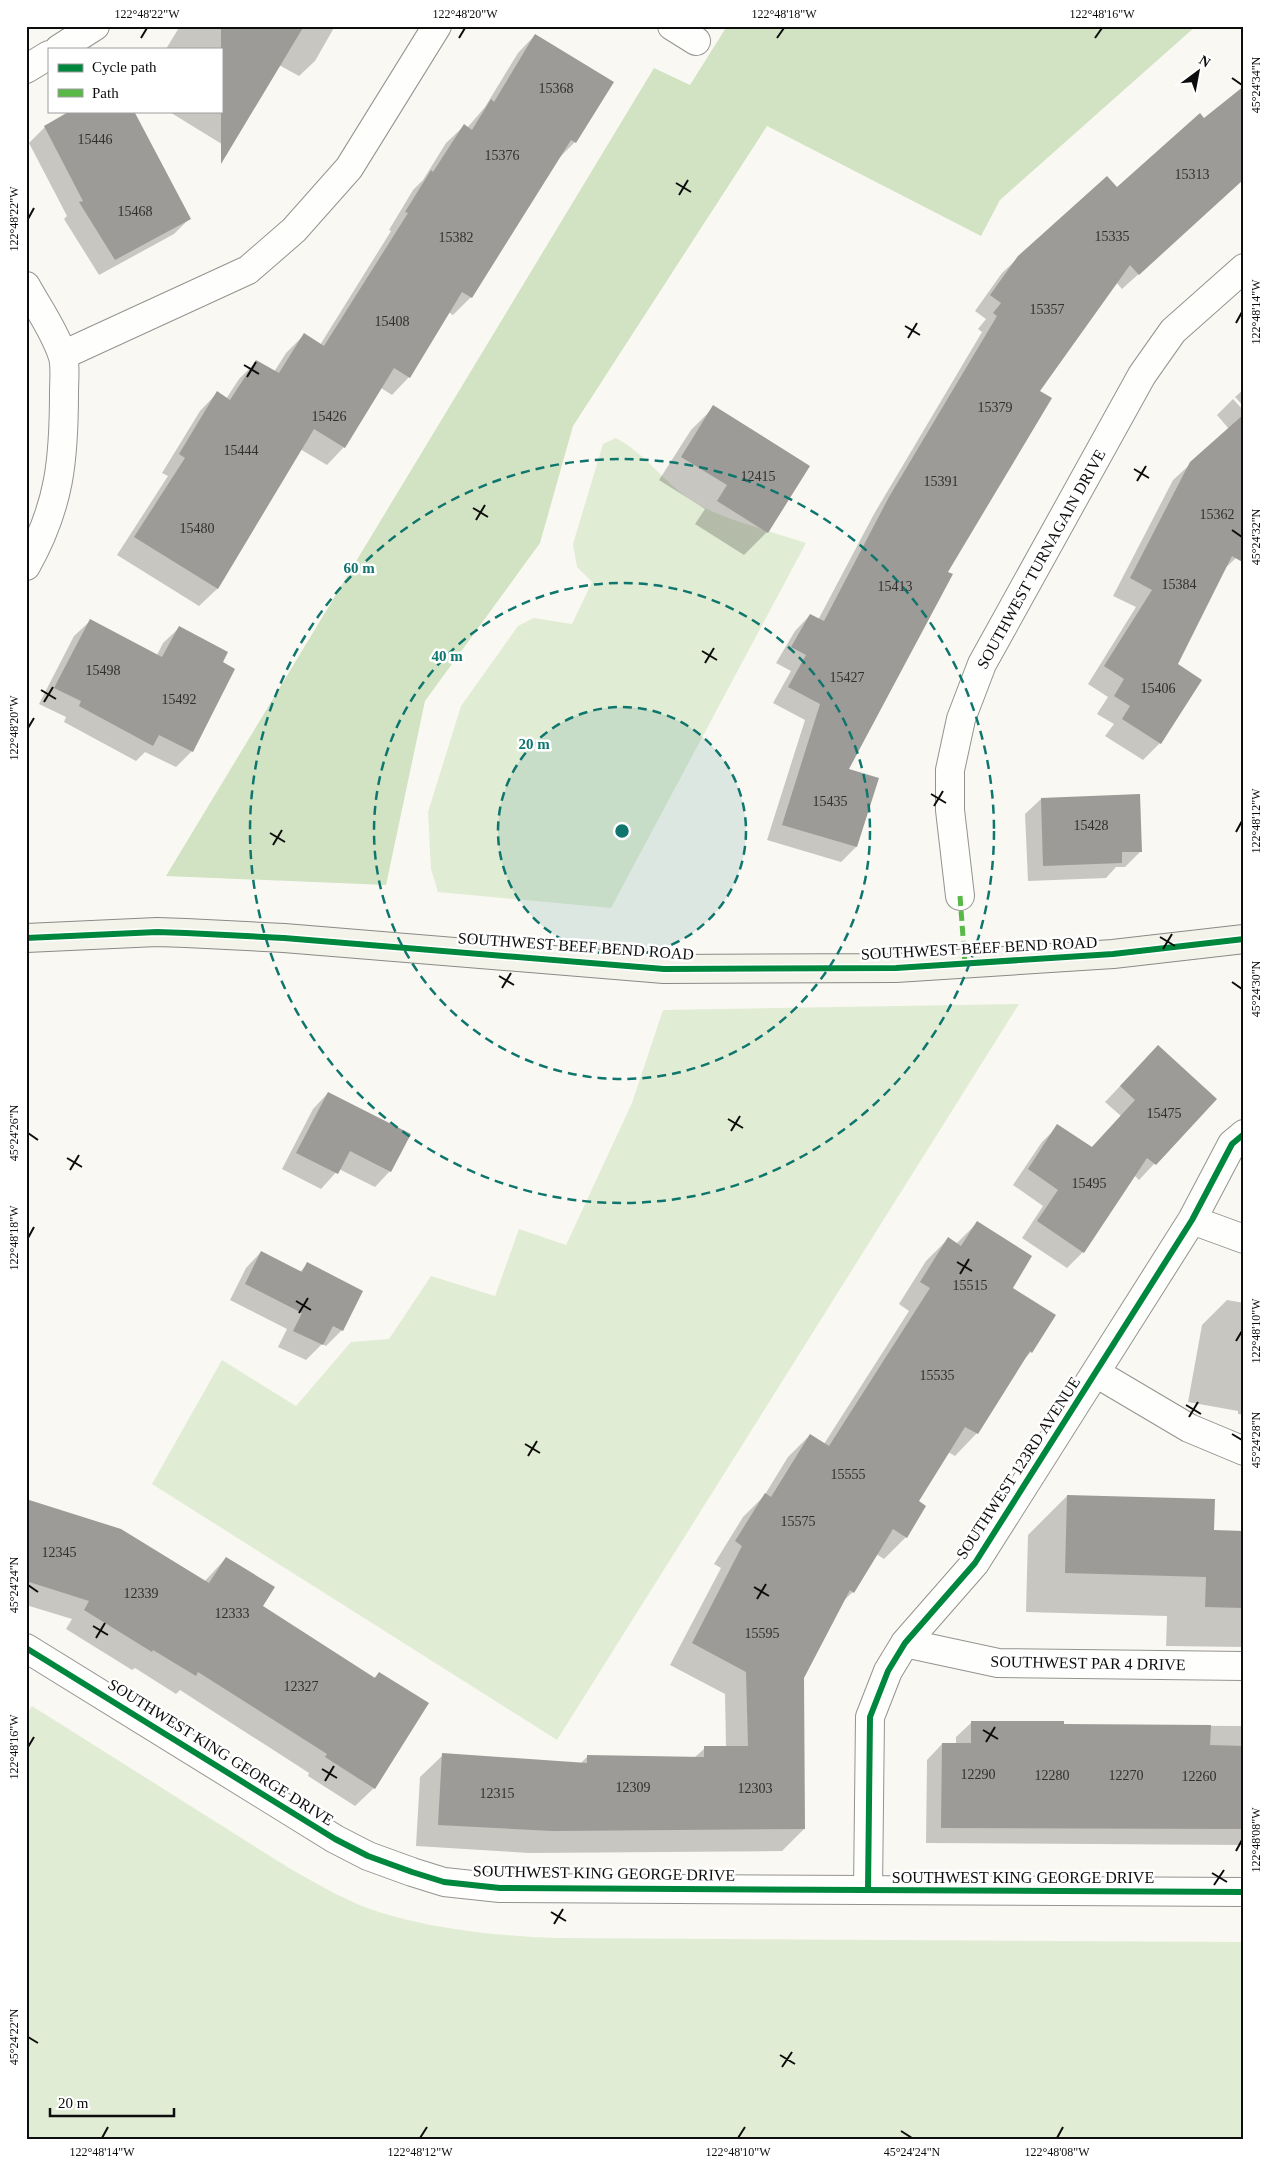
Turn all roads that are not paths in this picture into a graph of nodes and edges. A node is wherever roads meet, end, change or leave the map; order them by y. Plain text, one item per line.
1 (95, 26) edge
2 (436, 26) edge
3 (672, 26) edge
4 (696, 41) dead end
5 (61, 48) edge
6 (48, 56) edge
7 (26, 69) edge
8 (1244, 268) edge
9 (26, 286) edge
10 (63, 355) junction
11 (26, 566) edge
12 (960, 896) dead end
13 (26, 938) edge
14 (1244, 939) edge
15 (1244, 1134) edge
16 (1192, 1220) junction
17 (1244, 1239) edge
18 (1096, 1373) junction
19 (1244, 1451) edge
20 (905, 1643) junction
21 (26, 1648) edge
22 (1244, 1666) edge
23 (868, 1890) junction
24 (1244, 1892) edge

1 - 5 street
2 - 10 street
3 - 4 street
6 - 7 street
8 - 12 street, SOUTHWEST TURNAGAIN DRIVE
9 - 10 street
10 - 11 street
13 - 14 main road, SOUTHWEST BEEF BEND ROAD
15 - 16 street, SOUTHWEST 123RD AVENUE
16 - 17 street
16 - 18 street, SOUTHWEST 123RD AVENUE
18 - 19 street
18 - 20 street, SOUTHWEST 123RD AVENUE
20 - 22 street, SOUTHWEST PAR 4 DRIVE
20 - 23 street, SOUTHWEST 123RD AVENUE
21 - 23 street, SOUTHWEST KING GEORGE DRIVE
23 - 24 street, SOUTHWEST KING GEORGE DRIVE

